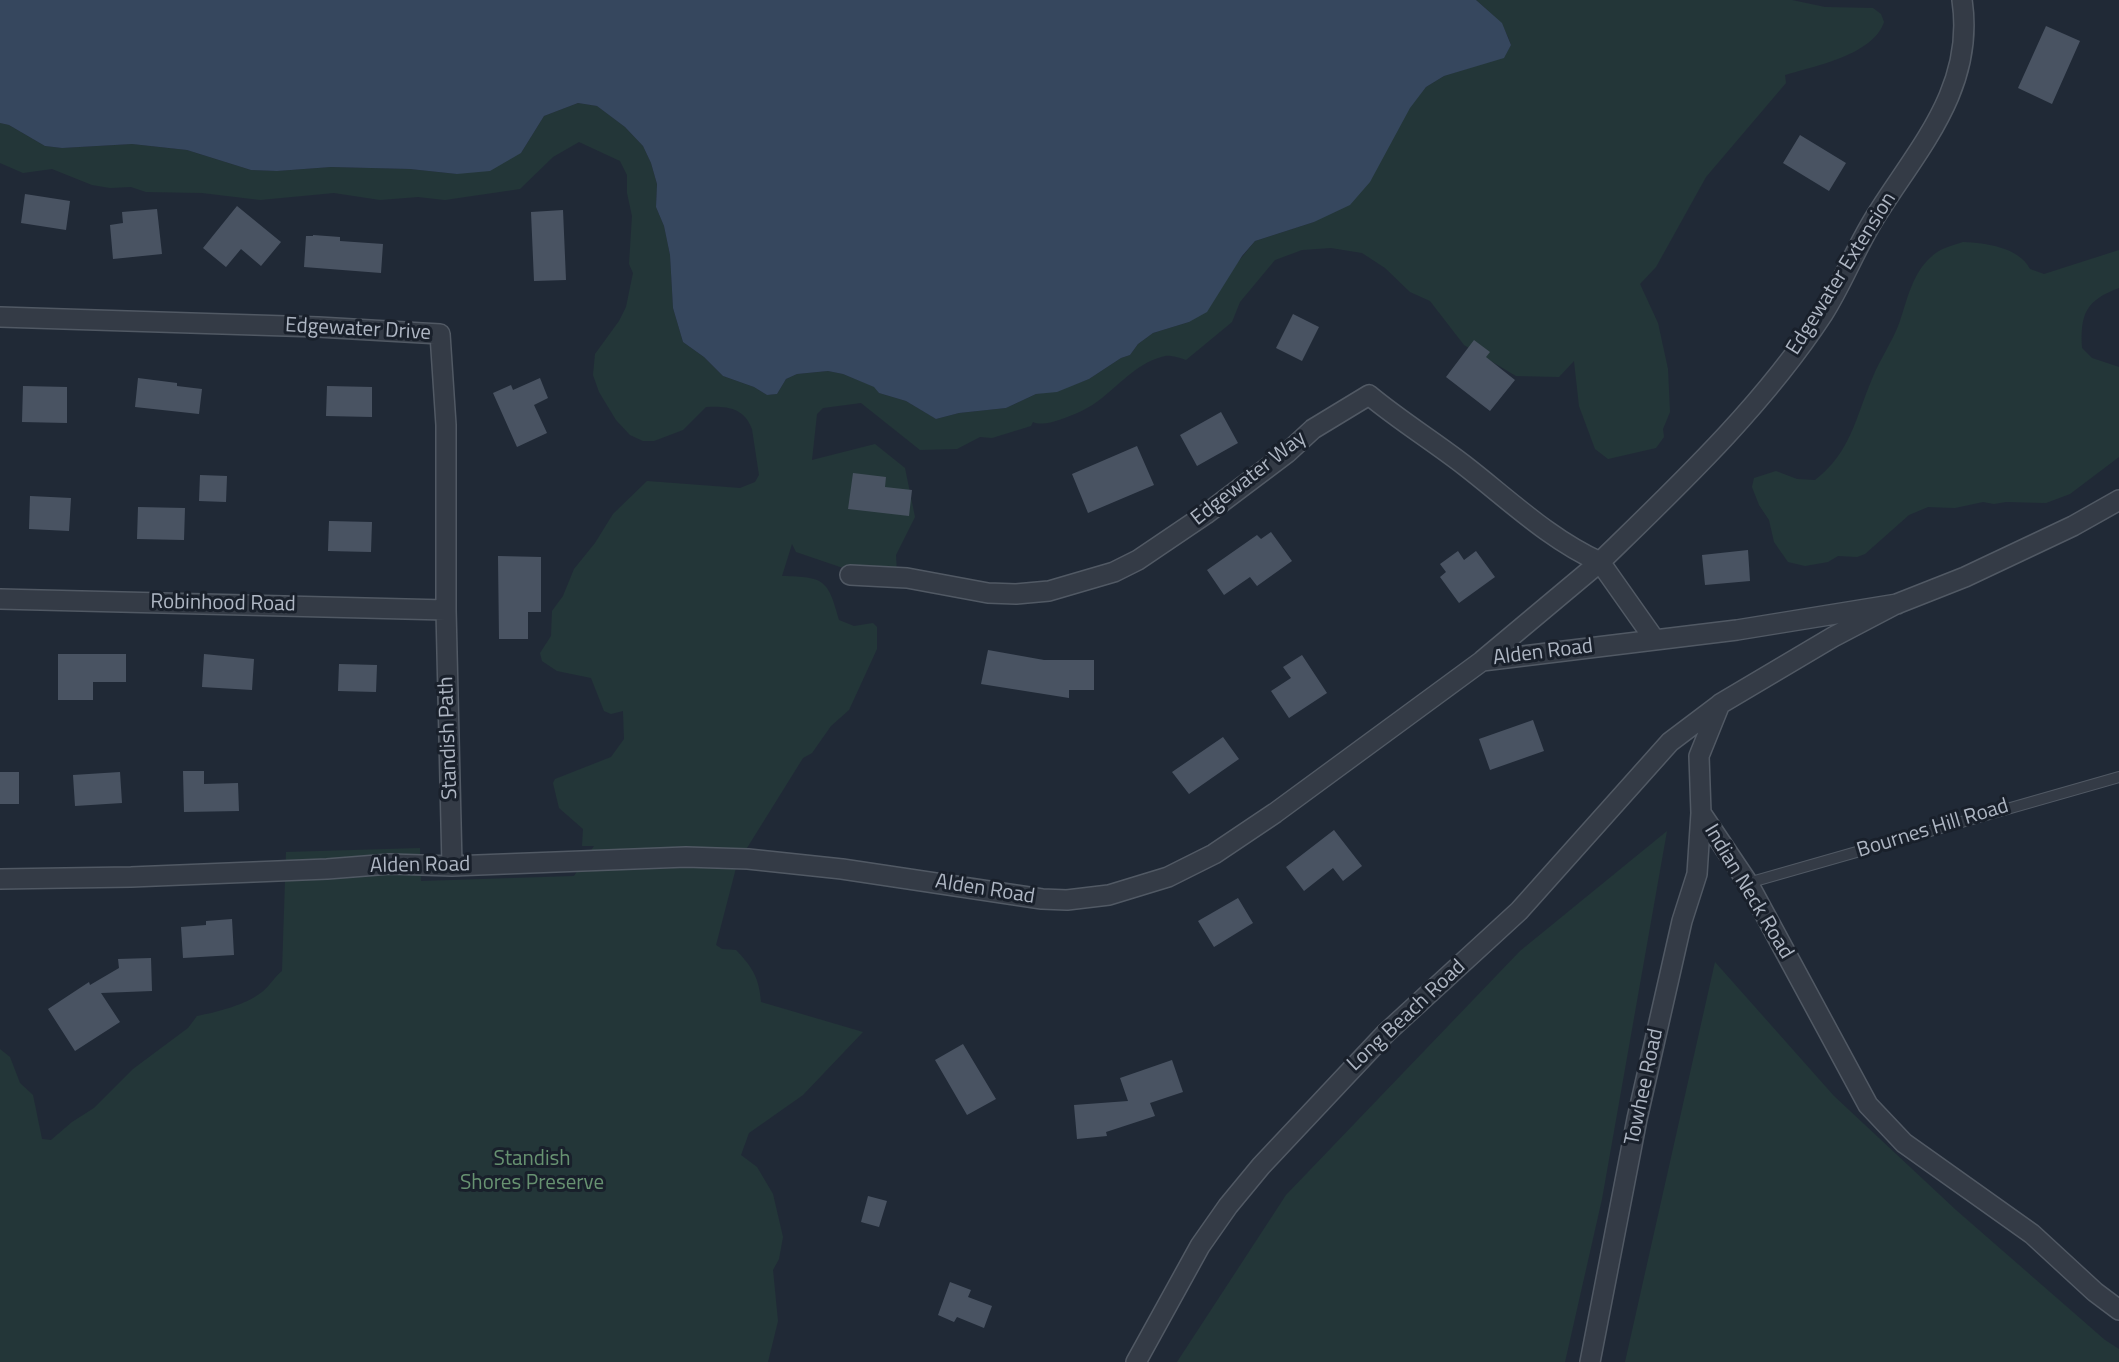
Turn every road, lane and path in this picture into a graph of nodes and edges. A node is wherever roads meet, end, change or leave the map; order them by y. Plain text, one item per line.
1 (1962, 0) edge
2 (0, 317) edge
3 (2119, 500) edge
4 (1600, 562) junction
5 (850, 575) dead end
6 (0, 599) edge
7 (1897, 604) junction
8 (446, 610) junction
9 (1655, 640) junction
10 (1482, 661) junction
11 (1720, 704) junction
12 (2119, 777) edge
13 (1701, 813) junction
14 (452, 866) junction
15 (0, 879) edge
16 (1748, 883) junction
17 (2119, 1310) edge
18 (1136, 1362) edge
19 (1590, 1362) edge

1 - 4 street, Edgewater Extension
2 - 8 street, Edgewater Drive
3 - 7 street
4 - 5 street, Edgewater Way
4 - 9 street
4 - 10 street, Edgewater Extension
6 - 8 street, Robinhood Road
7 - 9 street, Alden Road
7 - 11 street
8 - 14 street, Standish Path
9 - 10 street, Alden Road
10 - 14 street, Alden Road
11 - 13 street, Indian Neck Road
11 - 18 street, Long Beach Road
12 - 16 lane, Bournes Hill Road
13 - 16 street, Indian Neck Road
13 - 19 street, Towhee Road
14 - 15 street, Alden Road
16 - 17 street, Indian Neck Road

